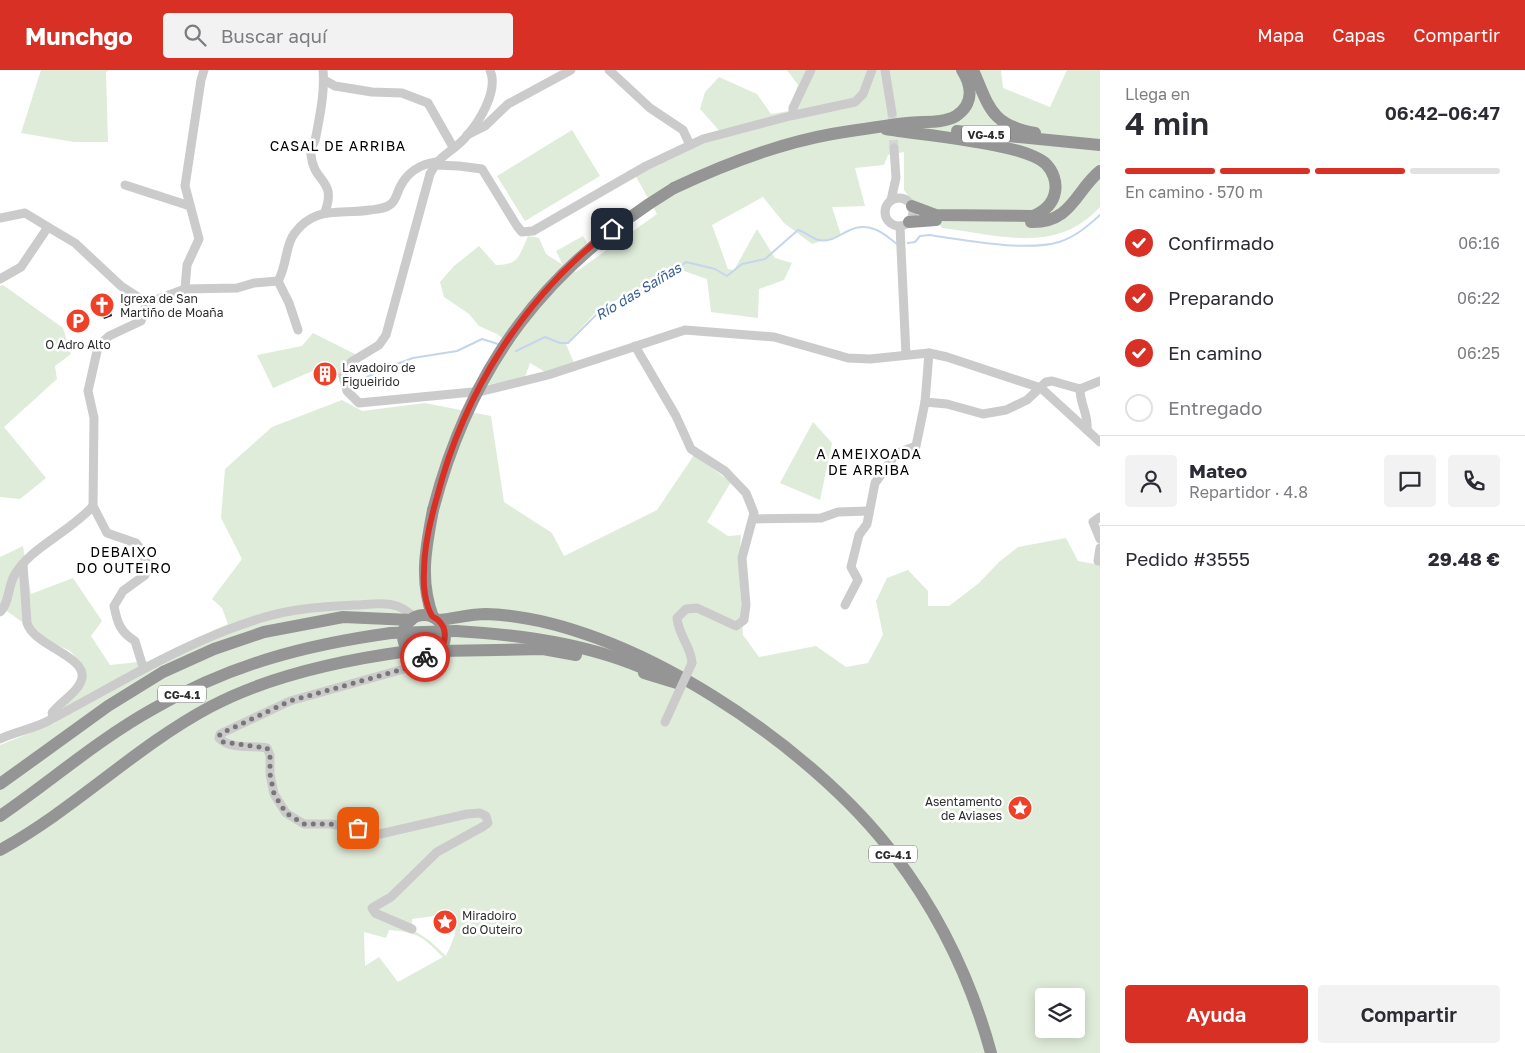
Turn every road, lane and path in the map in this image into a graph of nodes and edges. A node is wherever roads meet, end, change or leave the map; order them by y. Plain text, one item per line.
1 (204, 70) edge
2 (323, 70) edge
3 (490, 70) edge
4 (571, 70) edge
5 (609, 70) edge
6 (812, 70) edge
7 (872, 70) edge
8 (885, 70) edge
9 (890, 70) edge
10 (962, 70) edge
11 (973, 70) edge
12 (324, 80) junction
13 (888, 81) junction
14 (892, 113) tunnel mouth
15 (793, 115) junction
16 (886, 129) junction
17 (857, 131) junction
18 (467, 135) junction
19 (1086, 143) junction
20 (690, 145) junction
21 (1100, 145) edge
22 (453, 147) junction
23 (894, 148) tunnel mouth
24 (437, 161) junction
25 (1100, 171) edge
26 (896, 178) junction
27 (125, 186) dead end
28 (892, 200) junction
29 (908, 203) junction
30 (190, 206) junction
31 (325, 212) junction
32 (0, 218) edge
33 (904, 224) junction
34 (48, 227) junction
35 (0, 279) edge
36 (278, 280) junction
37 (184, 289) junction
38 (147, 303) junction
39 (298, 330) dead end
40 (635, 346) junction
41 (928, 353) junction
42 (906, 355) junction
43 (1100, 381) edge
44 (1041, 388) junction
45 (1080, 389) junction
46 (925, 402) junction
47 (1088, 430) junction
48 (1100, 442) edge
49 (93, 506) junction
50 (868, 511) junction
51 (1100, 517) edge
52 (753, 519) junction
53 (1100, 539) edge
54 (1100, 548) edge
55 (1100, 561) edge
56 (23, 564) junction
57 (845, 605) dead end
58 (0, 612) edge
59 (423, 618) junction
60 (409, 651) junction
61 (439, 651) junction
62 (422, 657) junction
63 (143, 667) junction
64 (680, 684) junction
65 (727, 707) junction
66 (54, 718) junction
67 (665, 722) dead end
68 (0, 738) edge
69 (0, 784) edge
70 (0, 816) edge
71 (0, 850) edge
72 (412, 930) dead end
73 (991, 1053) edge

1 - 30 street
2 - 12 street
3 - 18 street
4 - 18 street
5 - 20 street
6 - 15 street
7 - 15 street
8 - 13 street
9 - 13 street
10 - 17 highway
11 - 19 highway
12 - 22 street
12 - 31 street
13 - 14 street
15 - 20 street
16 - 17 highway, VG-4.5
16 - 19 highway, VG-4.5
16 - 29 highway
17 - 59 highway, VG-4.5, bridge
18 - 22 street
19 - 21 highway, VG-4.5
20 - 24 street
22 - 24 street
23 - 26 street
24 - 31 street
24 - 40 street
25 - 33 highway
26 - 28 street
26 - 29 street
27 - 30 street
28 - 29 street
28 - 33 street
29 - 33 street
30 - 37 street
31 - 36 street
32 - 34 street
33 - 42 street
34 - 35 street
34 - 38 street
36 - 37 street
36 - 39 street
37 - 38 street
38 - 49 street
40 - 42 street
40 - 52 street
41 - 42 street
41 - 44 street
41 - 46 street
43 - 45 street
44 - 45 street
44 - 46 street
44 - 47 street
45 - 47 street
46 - 50 street
47 - 48 street
49 - 56 street
49 - 63 street
50 - 52 street
50 - 57 street
51 - 53 street
52 - 67 street, bridge
54 - 55 street
56 - 58 street
56 - 66 street
59 - 60 highway
59 - 61 highway
59 - 63 street
59 - 65 highway
59 - 69 highway
60 - 62 highway
60 - 71 highway
61 - 62 highway
61 - 64 highway
62 - 72 street
63 - 66 street
64 - 65 highway, CG-4.1
64 - 70 highway, CG-4.1, bridge
65 - 73 highway, CG-4.1
66 - 68 street

